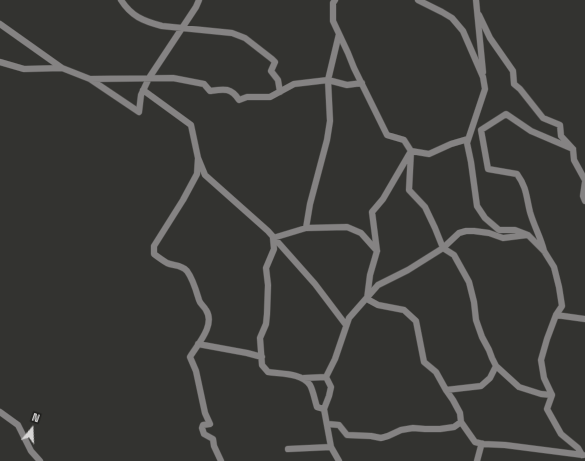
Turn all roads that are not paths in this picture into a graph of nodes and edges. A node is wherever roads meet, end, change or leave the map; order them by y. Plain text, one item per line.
1 (121, 0) edge
2 (199, 0) edge
3 (335, 0) edge
4 (418, 0) edge
5 (476, 0) edge
6 (479, 15) junction
7 (0, 24) edge
8 (181, 28) junction
9 (339, 34) junction
10 (0, 62) edge
11 (62, 68) junction
12 (483, 77) junction
13 (149, 78) junction
14 (90, 79) junction
15 (328, 80) junction
16 (362, 83) junction
17 (144, 90) junction
18 (280, 92) junction
19 (468, 139) junction
20 (573, 149) junction
21 (411, 151) junction
22 (198, 158) junction
23 (585, 181) edge
24 (585, 201) edge
25 (306, 228) junction
26 (528, 235) junction
27 (274, 238) junction
28 (442, 248) junction
29 (377, 251) junction
30 (544, 251) junction
31 (367, 298) junction
32 (556, 315) junction
33 (585, 319) edge
34 (346, 325) junction
35 (198, 344) junction
36 (262, 357) junction
37 (496, 366) junction
38 (326, 377) junction
39 (304, 378) junction
40 (446, 390) junction
41 (552, 395) junction
42 (324, 409) junction
43 (0, 412) edge
44 (461, 422) junction
45 (328, 424) junction
46 (483, 444) junction
47 (331, 447) junction
48 (288, 449) dead end
49 (583, 455) edge
50 (40, 461) edge
51 (221, 461) edge
52 (340, 461) edge
53 (477, 461) edge

1 - 8 street
2 - 8 street
3 - 9 street
4 - 12 street
5 - 6 street
6 - 12 street
6 - 20 street
7 - 11 street
8 - 13 street
8 - 18 street
9 - 15 street
9 - 16 street
10 - 11 street
11 - 14 street
12 - 19 street
13 - 14 street
13 - 17 street
13 - 18 street
14 - 17 street
15 - 16 street
15 - 18 street
15 - 25 street
16 - 21 street
17 - 22 street
19 - 21 street
19 - 26 street
20 - 23 street
20 - 30 street
21 - 28 street
21 - 29 street
22 - 27 street
22 - 35 street
23 - 24 street
25 - 27 street
25 - 29 street
26 - 28 street
26 - 30 street
27 - 34 street
27 - 36 street
28 - 31 street
28 - 37 street
29 - 31 street
30 - 32 street
31 - 34 street
31 - 40 street
32 - 33 street
32 - 41 street
34 - 38 street
35 - 36 street
35 - 51 street
36 - 39 street
37 - 40 street
37 - 41 street
38 - 39 street
38 - 42 street
39 - 42 street
40 - 44 street
41 - 49 street
42 - 45 street
43 - 50 street
44 - 45 street
44 - 46 street
45 - 47 street
46 - 49 street
46 - 53 street
47 - 48 street
47 - 52 street

